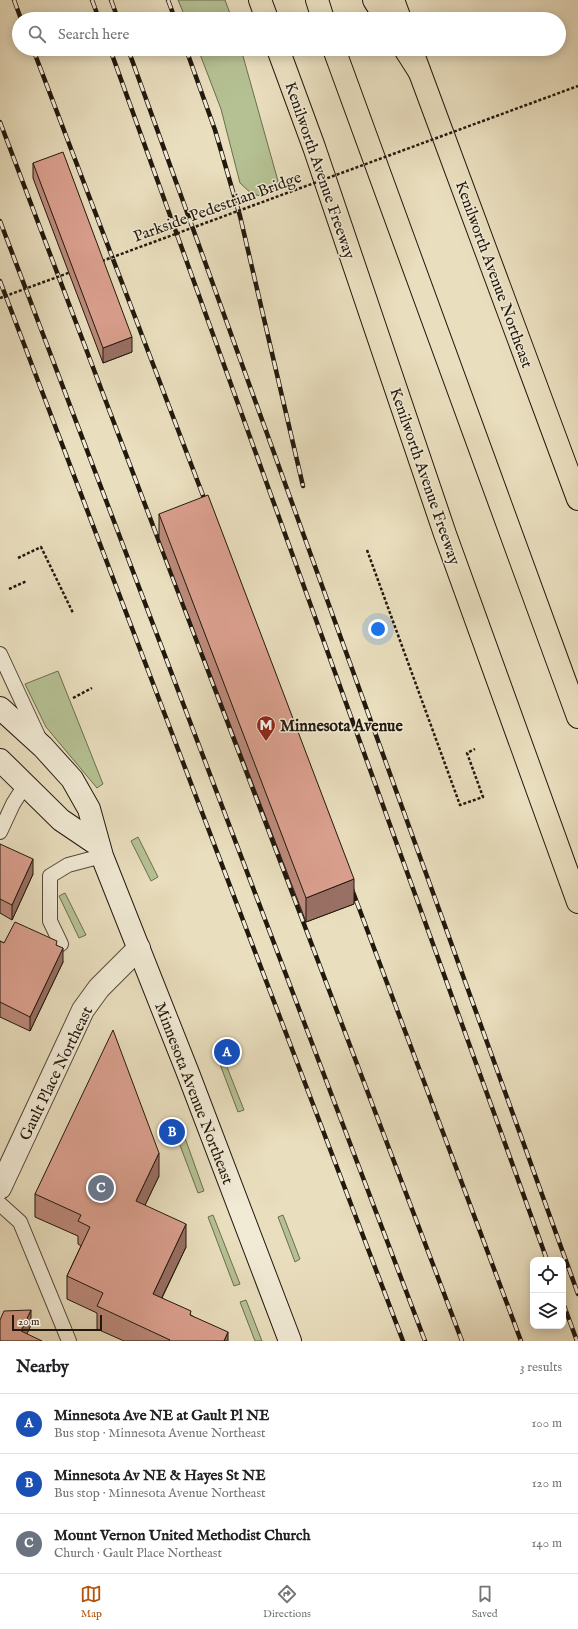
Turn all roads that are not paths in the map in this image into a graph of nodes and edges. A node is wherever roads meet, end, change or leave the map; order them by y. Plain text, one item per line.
1 (260, 0) edge
2 (317, 0) edge
3 (374, 0) edge
4 (393, 0) edge
5 (264, 12) edge
6 (321, 12) edge
7 (382, 12) edge
8 (397, 12) edge
9 (281, 56) edge
10 (337, 56) edge
11 (409, 56) edge
12 (414, 56) edge
13 (419, 71) junction
14 (578, 499) edge
15 (0, 654) edge
16 (0, 708) edge
17 (578, 717) edge
18 (43, 747) junction
19 (0, 760) edge
20 (25, 785) junction
21 (0, 832) edge
22 (100, 851) junction
23 (578, 902) edge
24 (61, 944) dead end
25 (138, 948) junction
26 (0, 1188) edge
27 (0, 1204) edge
28 (69, 1341) edge
29 (290, 1341) edge

1 - 5 main road
2 - 6 main road
3 - 7 main road
4 - 8 main road
9 - 23 main road, Kenilworth Avenue Freeway
10 - 17 main road
11 - 13 main road
12 - 13 main road, Kenilworth Avenue Northeast
13 - 14 main road, Kenilworth Avenue Northeast
15 - 18 lane
16 - 18 main road, Minnesota Avenue Northeast
18 - 22 main road, Minnesota Avenue Northeast
19 - 20 main road
20 - 21 lane
20 - 22 main road
22 - 24 lane
22 - 25 main road, Minnesota Avenue Northeast
25 - 26 main road, Gault Place Northeast
25 - 29 main road, Minnesota Avenue Northeast
27 - 28 lane

